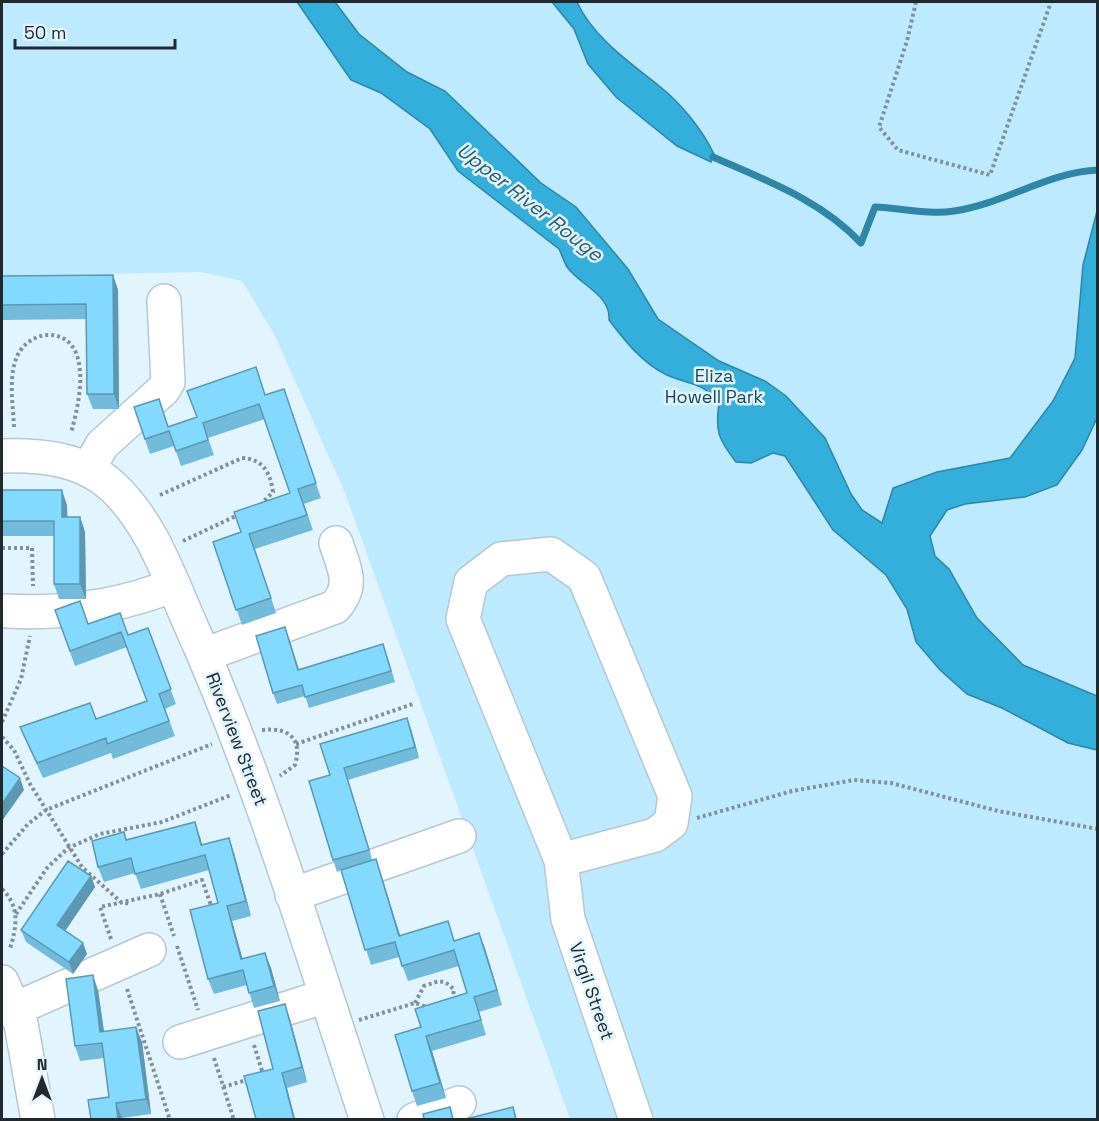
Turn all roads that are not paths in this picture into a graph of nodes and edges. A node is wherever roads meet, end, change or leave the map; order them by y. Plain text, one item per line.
1 (164, 301) dead end
2 (8, 442) edge
3 (88, 470) junction
4 (336, 543) dead end
5 (173, 585) junction
6 (18, 620) road end
7 (204, 655) junction
8 (459, 836) dead end
9 (561, 860) junction
10 (292, 895) junction
11 (149, 950) dead end
12 (8, 996) edge
13 (326, 996) junction
14 (190, 1030) road end
15 (459, 1103) dead end
16 (38, 1119) edge
17 (367, 1119) edge
18 (414, 1119) edge
19 (636, 1119) edge

1 - 3 street
2 - 3 street, Riverview Street
3 - 5 street, Riverview Street
4 - 7 street
5 - 6 street
5 - 7 street, Riverview Street
7 - 10 street, Riverview Street
8 - 10 street
9 - 9 street
9 - 19 street, Virgil Street
10 - 13 street, Riverview Street
11 - 12 street
12 - 16 street
13 - 14 street
13 - 17 street, Riverview Street
15 - 18 street

